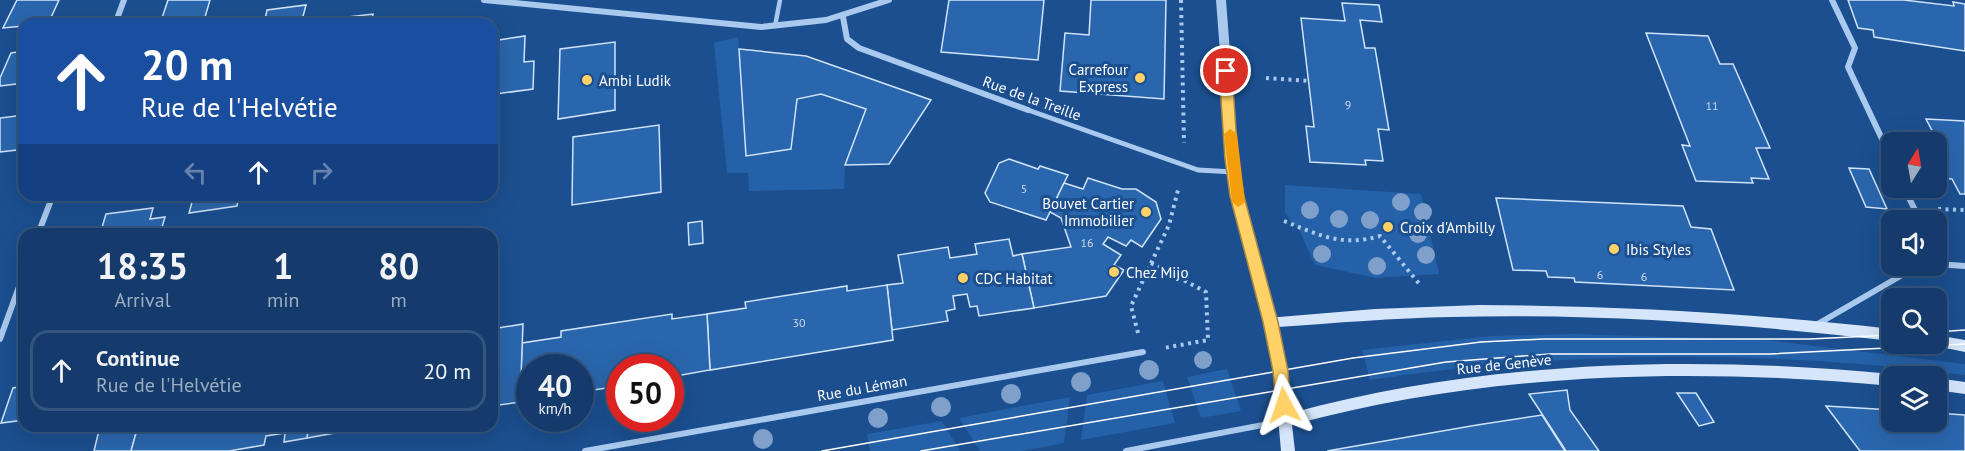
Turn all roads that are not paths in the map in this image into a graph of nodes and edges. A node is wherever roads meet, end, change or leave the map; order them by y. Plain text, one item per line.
1 (124, 0) edge
2 (484, 0) edge
3 (780, 0) edge
4 (889, 0) edge
5 (1221, 0) edge
6 (1832, 0) edge
7 (843, 17) junction
8 (117, 18) edge
9 (775, 26) junction
10 (1028, 110) joint
11 (1881, 137) edge
12 (1233, 172) junction
13 (50, 201) edge
14 (40, 228) edge
15 (1947, 263) edge
16 (1965, 266) edge
17 (1902, 276) edge
18 (18, 290) edge
19 (1271, 322) junction
20 (1813, 327) junction
21 (1881, 334) edge
22 (0, 339) edge
23 (1947, 343) edge
24 (1965, 346) edge
25 (1143, 352) road end
26 (1881, 379) edge
27 (1947, 385) edge
28 (1965, 387) edge
29 (1285, 421) junction
30 (585, 451) edge
31 (1126, 451) edge
32 (1288, 451) edge

1 - 8 street
2 - 9 street
3 - 9 lane
4 - 7 street
5 - 12 street
6 - 11 street
7 - 9 street
7 - 10 street, Rue de la Treille
10 - 12 street, Rue de la Treille
12 - 19 street
13 - 14 street
15 - 16 street
17 - 20 street
18 - 22 street
19 - 20 main road
19 - 29 main road
20 - 21 main road
23 - 24 main road
25 - 30 street, Rue du Léman
26 - 29 main road, Rue de Genève
27 - 28 main road
29 - 31 street, Rue de Genève
29 - 32 main road

